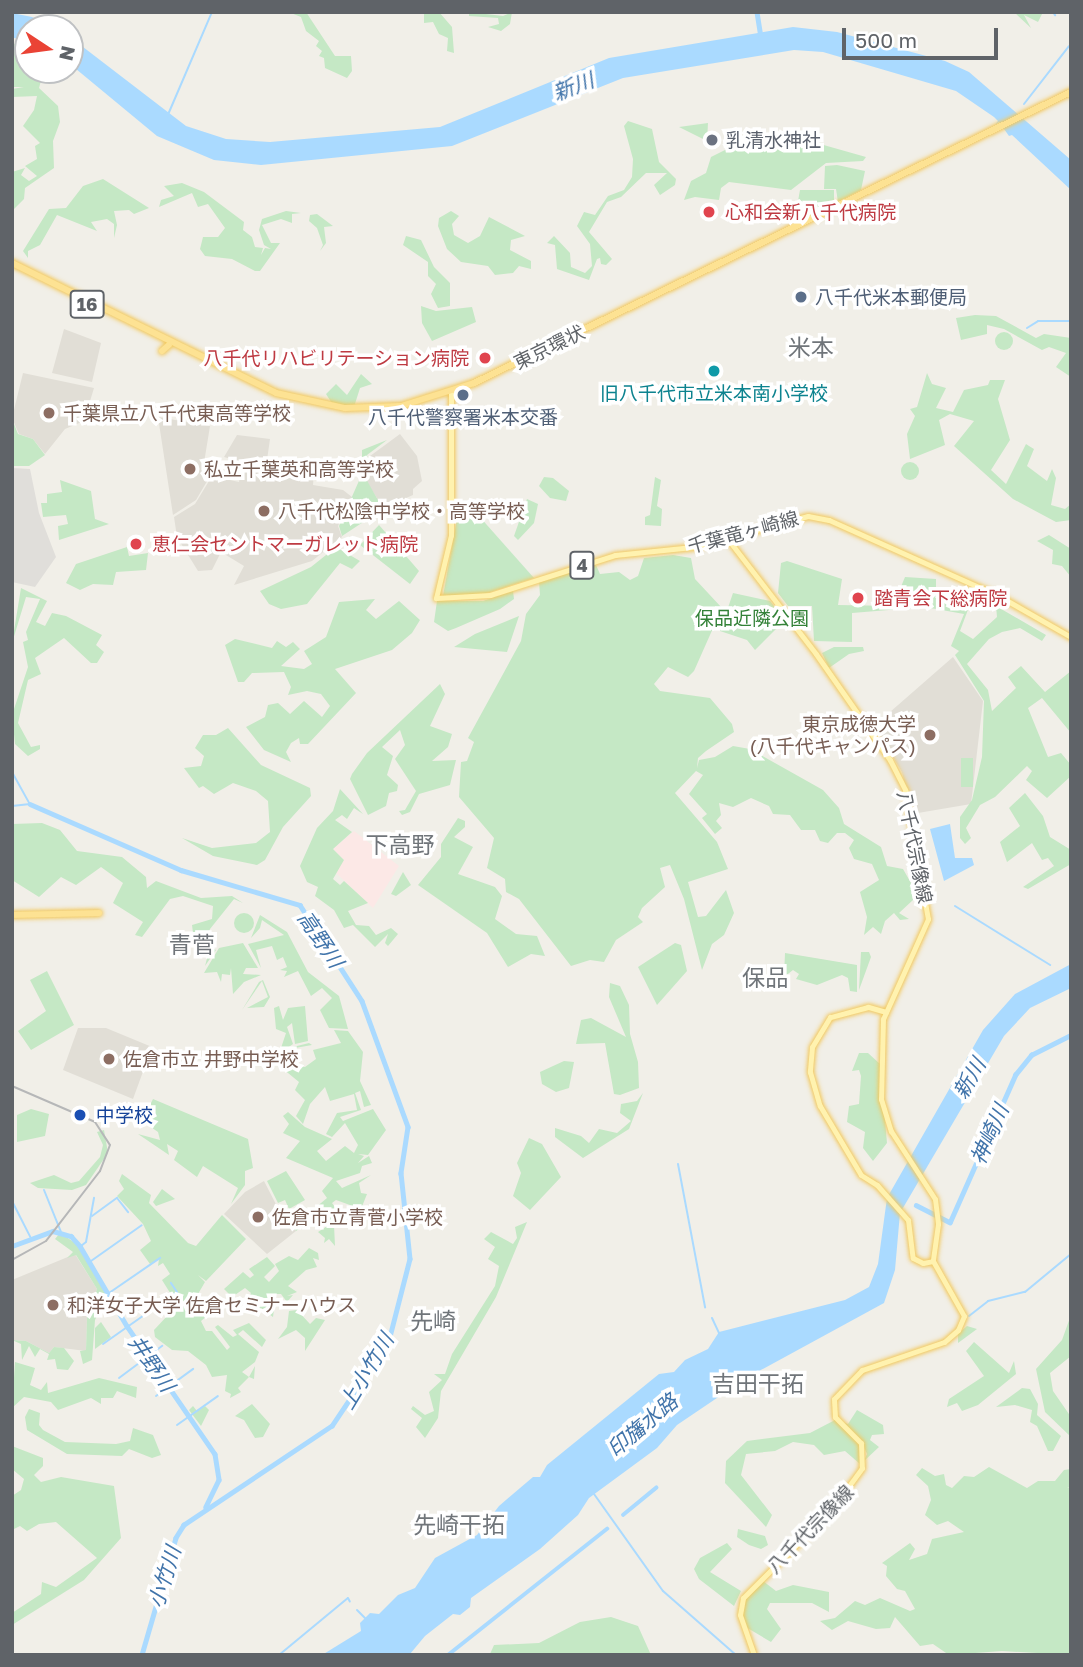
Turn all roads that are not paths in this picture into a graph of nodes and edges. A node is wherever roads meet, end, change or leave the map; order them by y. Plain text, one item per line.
1 (1071, 94) edge
2 (12, 265) edge
3 (169, 345) junction
4 (162, 351) dead end
5 (451, 395) junction
6 (727, 538) junction
7 (1071, 637) edge
8 (99, 913) dead end
9 (12, 915) edge
10 (886, 1012) junction
11 (933, 1261) junction
12 (754, 1655) edge

1 - 5 highway, 東京環状 / 16
2 - 3 highway, 東京環状 / 16
2 - 5 highway, 東京環状 / 16
3 - 4 highway
3 - 5 highway, 東京環状 / 16
5 - 6 main road, 千葉竜ヶ崎線 / 4
6 - 7 main road, 千葉竜ヶ崎線 / 4
6 - 10 main road, 八千代宗像線
8 - 9 highway
10 - 11 main road
10 - 11 main road, 八千代宗像線
11 - 12 main road, 八千代宗像線

